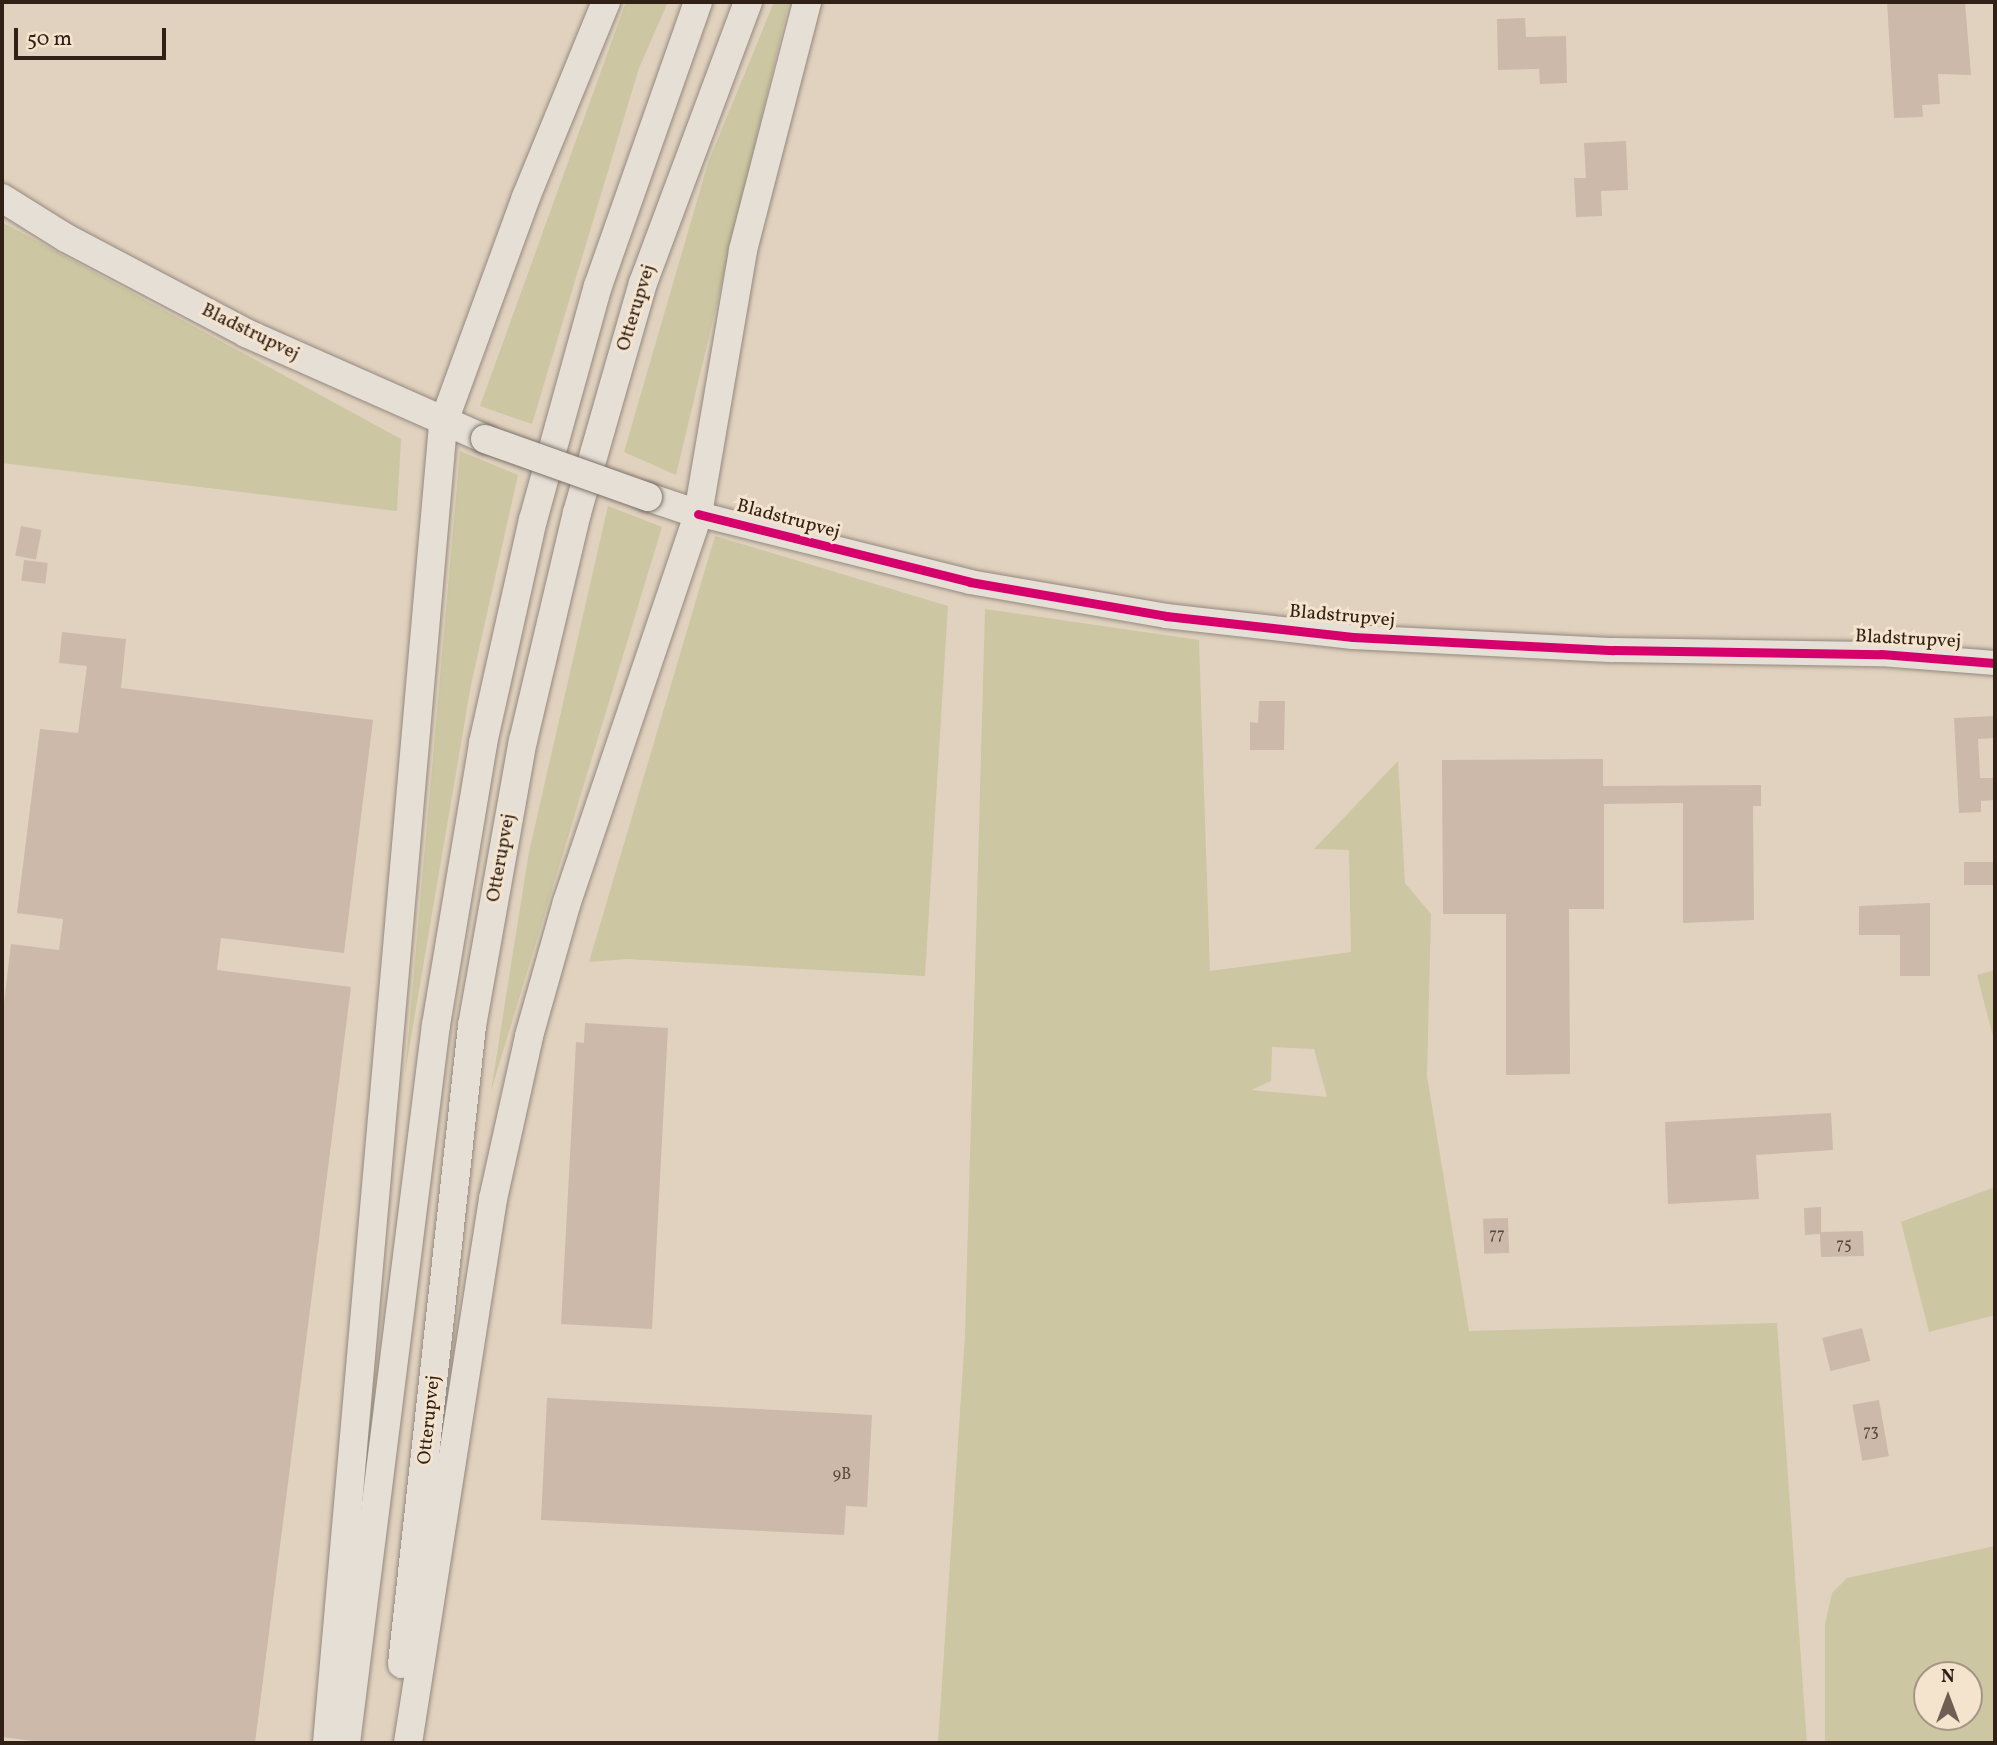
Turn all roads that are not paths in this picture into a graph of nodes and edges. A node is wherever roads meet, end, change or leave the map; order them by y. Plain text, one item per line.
1 (606, 2) edge
2 (698, 2) edge
3 (748, 2) edge
4 (807, 2) edge
5 (2, 198) edge
6 (443, 424) junction
7 (698, 514) junction
8 (1995, 663) edge
9 (327, 1743) edge
10 (346, 1743) edge
11 (392, 1743) edge
12 (408, 1743) edge

1 - 6 main road
2 - 10 main road, Otterupvej
3 - 11 main road, Otterupvej
4 - 7 main road
5 - 6 main road, Bladstrupvej
6 - 7 main road, Bladstrupvej, bridge
6 - 9 main road
7 - 8 street, Bladstrupvej
7 - 12 main road

